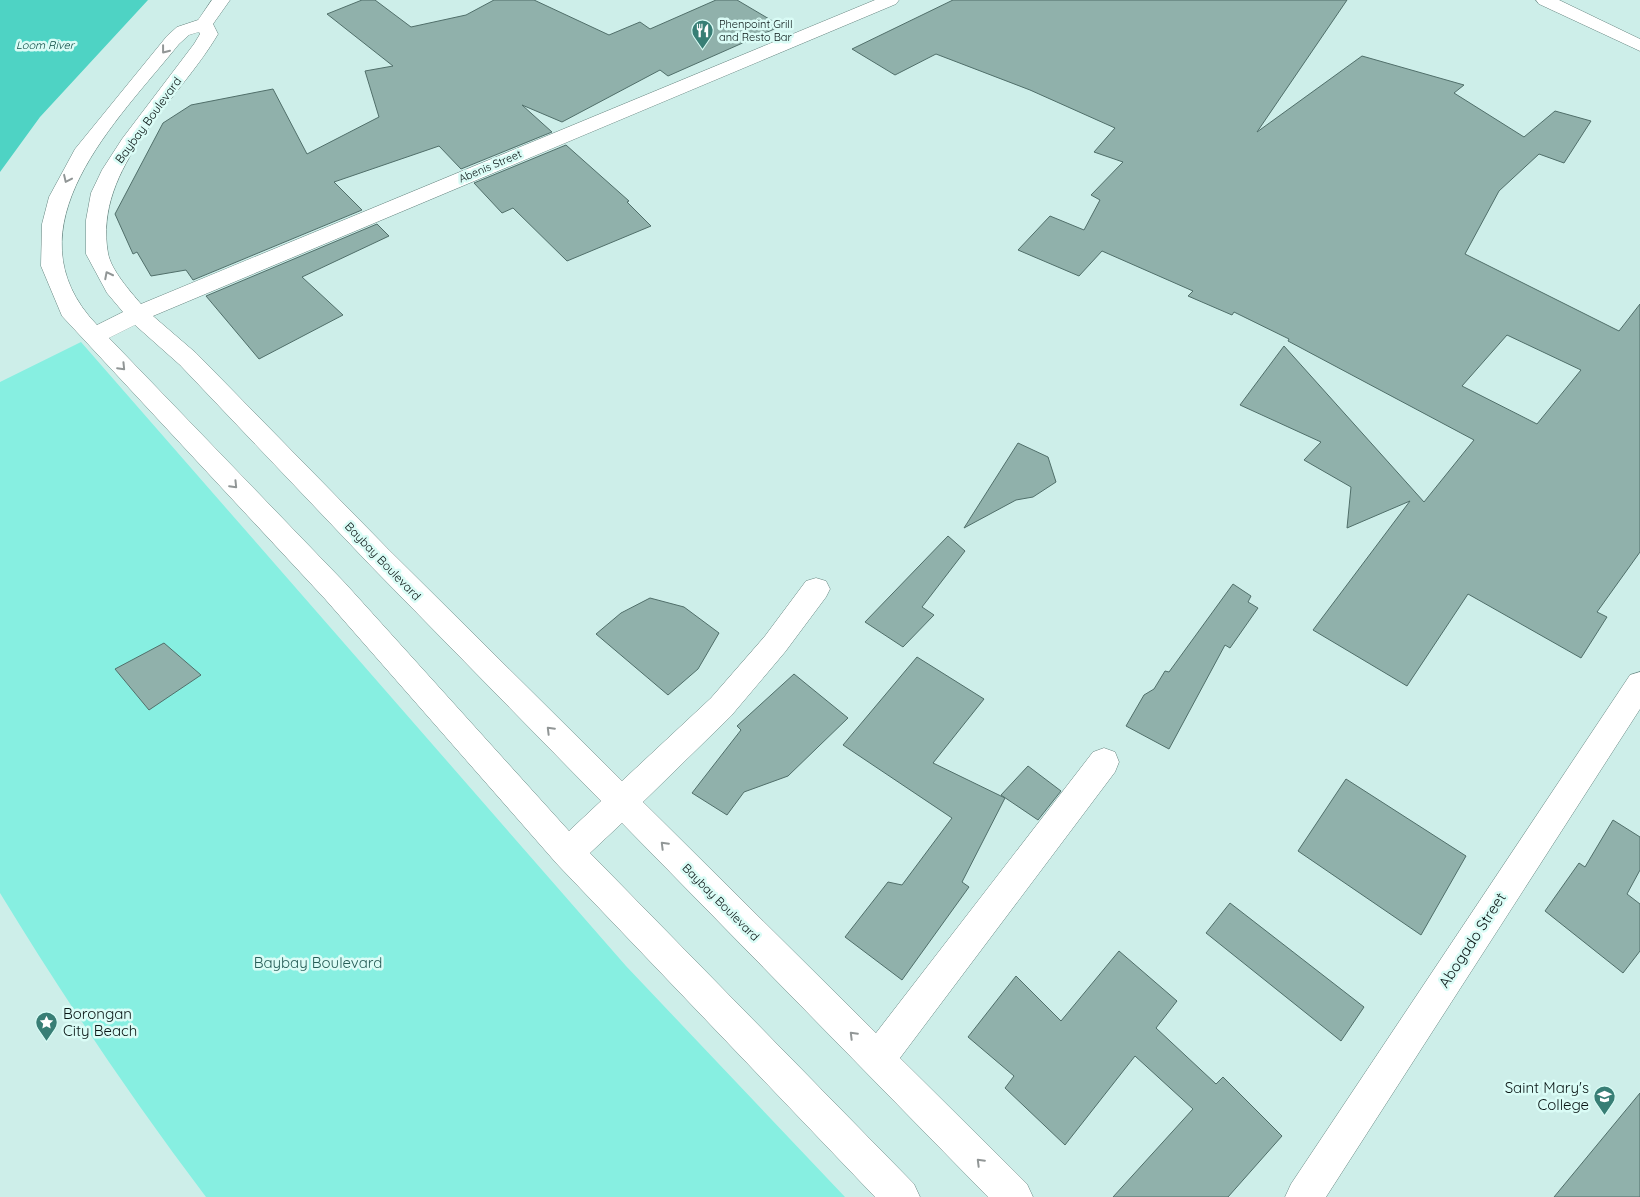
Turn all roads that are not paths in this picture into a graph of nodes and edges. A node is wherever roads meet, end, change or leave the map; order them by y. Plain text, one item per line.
1 (221, 0) edge
2 (890, 0) edge
3 (1545, 0) edge
4 (204, 24) junction
5 (1640, 46) edge
6 (137, 314) junction
7 (93, 337) junction
8 (816, 589) dead end
9 (1640, 684) edge
10 (1104, 762) dead end
11 (622, 802) junction
12 (568, 853) junction
13 (877, 1060) junction
14 (901, 1197) edge
15 (1014, 1197) edge
16 (1304, 1197) edge

1 - 4 street, Baybay Boulevard
2 - 6 street, Abenis Street
3 - 5 street
6 -> 4 street, Baybay Boulevard
4 -> 7 street
6 - 7 street, Abenis Street
11 -> 6 street, Baybay Boulevard
7 -> 12 street
8 - 11 street
9 - 16 street, Abogado Street
10 - 13 street
11 - 12 street
13 -> 11 street, Baybay Boulevard
12 - 14 street
15 -> 13 street, Baybay Boulevard

